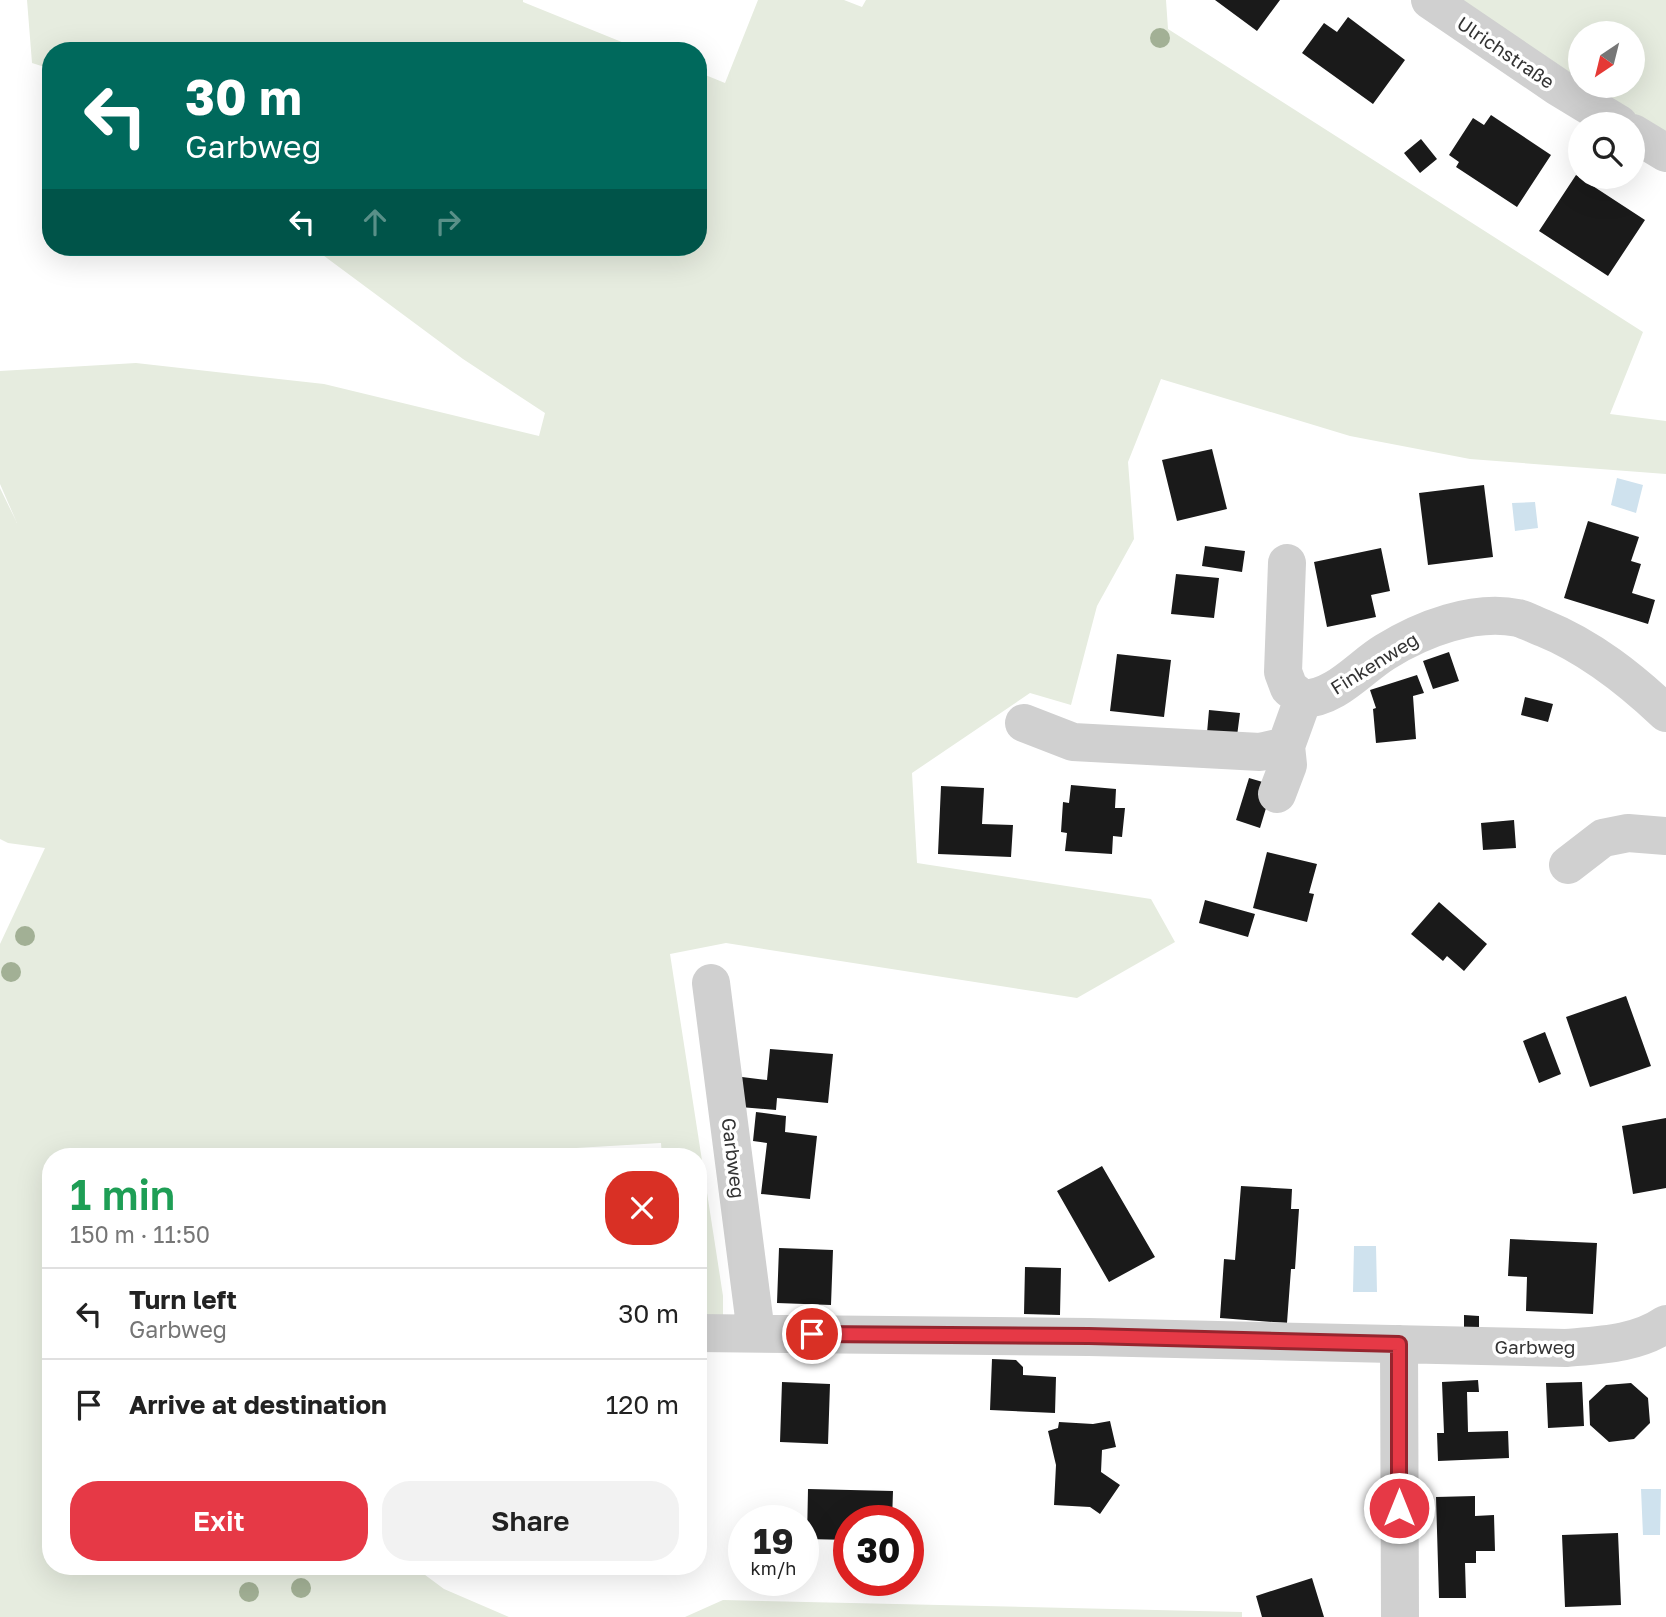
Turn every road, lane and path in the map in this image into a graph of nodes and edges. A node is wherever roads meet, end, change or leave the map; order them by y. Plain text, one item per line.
1 (1430, 0) edge
2 (1599, 112) edge
3 (1645, 140) edge
4 (1666, 153) edge
5 (1287, 563) dead end
6 (1303, 699) junction
7 (1666, 713) edge
8 (1024, 723) dead end
9 (1286, 746) junction
10 (1277, 794) dead end
11 (1666, 836) edge
12 (1568, 865) dead end
13 (711, 983) dead end
14 (1666, 1324) edge
15 (707, 1333) edge
16 (756, 1333) junction
17 (1399, 1344) junction
18 (1400, 1617) edge

1 - 2 street, Ulrichstraße
3 - 4 street
5 - 6 street
6 - 7 street, Finkenweg
6 - 9 street
8 - 9 street
9 - 10 street
11 - 12 street
13 - 16 street, Garbweg
14 - 17 street, Garbweg
15 - 16 street, Garbweg
16 - 17 street, Garbweg
17 - 18 street

